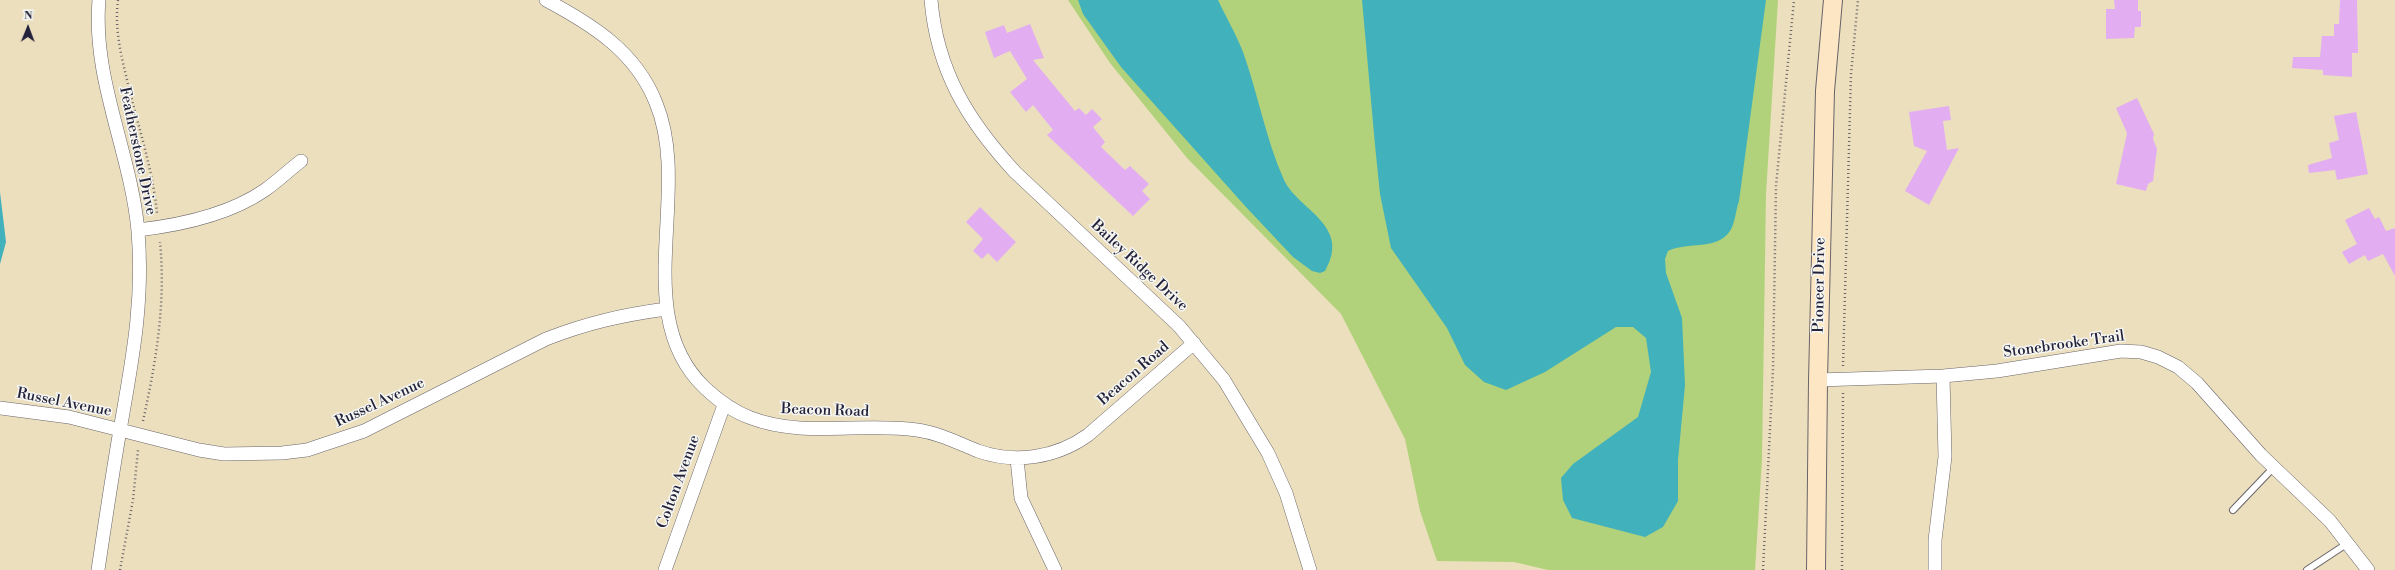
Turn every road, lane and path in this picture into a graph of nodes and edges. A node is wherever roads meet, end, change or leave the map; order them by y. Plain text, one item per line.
1 (99, 0) edge
2 (546, 0) edge
3 (931, 0) edge
4 (1794, 0) edge
5 (1833, 0) edge
6 (1858, 0) edge
7 (301, 161) dead end
8 (138, 230) junction
9 (666, 310) junction
10 (1194, 343) junction
11 (1844, 360) dead end
12 (1943, 376) junction
13 (1818, 380) junction
14 (1843, 399) dead end
15 (724, 405) junction
16 (0, 408) edge
17 (120, 430) junction
18 (1017, 459) junction
19 (2274, 467) junction
20 (2233, 510) dead end
21 (2348, 543) junction
22 (98, 570) edge
23 (665, 570) edge
24 (1055, 570) edge
25 (1310, 570) edge
26 (1763, 570) edge
27 (1816, 570) edge
28 (1842, 570) edge
29 (1935, 570) edge
30 (2307, 570) edge
31 (2368, 570) edge

1 - 8 street, Featherstone Drive
2 - 9 street, Beacon Road
3 - 10 street, Bailey Ridge Drive
4 - 26 path
5 - 13 street, Pioneer Drive
6 - 11 path
7 - 8 street
8 - 17 street, Featherstone Drive
9 - 15 street, Beacon Road
9 - 17 street, Russel Avenue
10 - 18 street, Beacon Road
10 - 25 street, Bailey Ridge Drive
12 - 13 street, Stonebrooke Trail
12 - 19 street, Stonebrooke Trail
12 - 29 street
13 - 27 street, Pioneer Drive
14 - 28 path
15 - 18 street, Beacon Road
15 - 23 street, Colton Avenue
16 - 17 street, Russel Avenue
17 - 22 street, Featherstone Drive
18 - 24 street
19 - 20 lane
19 - 21 street, Stonebrooke Trail
21 - 30 lane
21 - 31 street, Stonebrooke Trail

